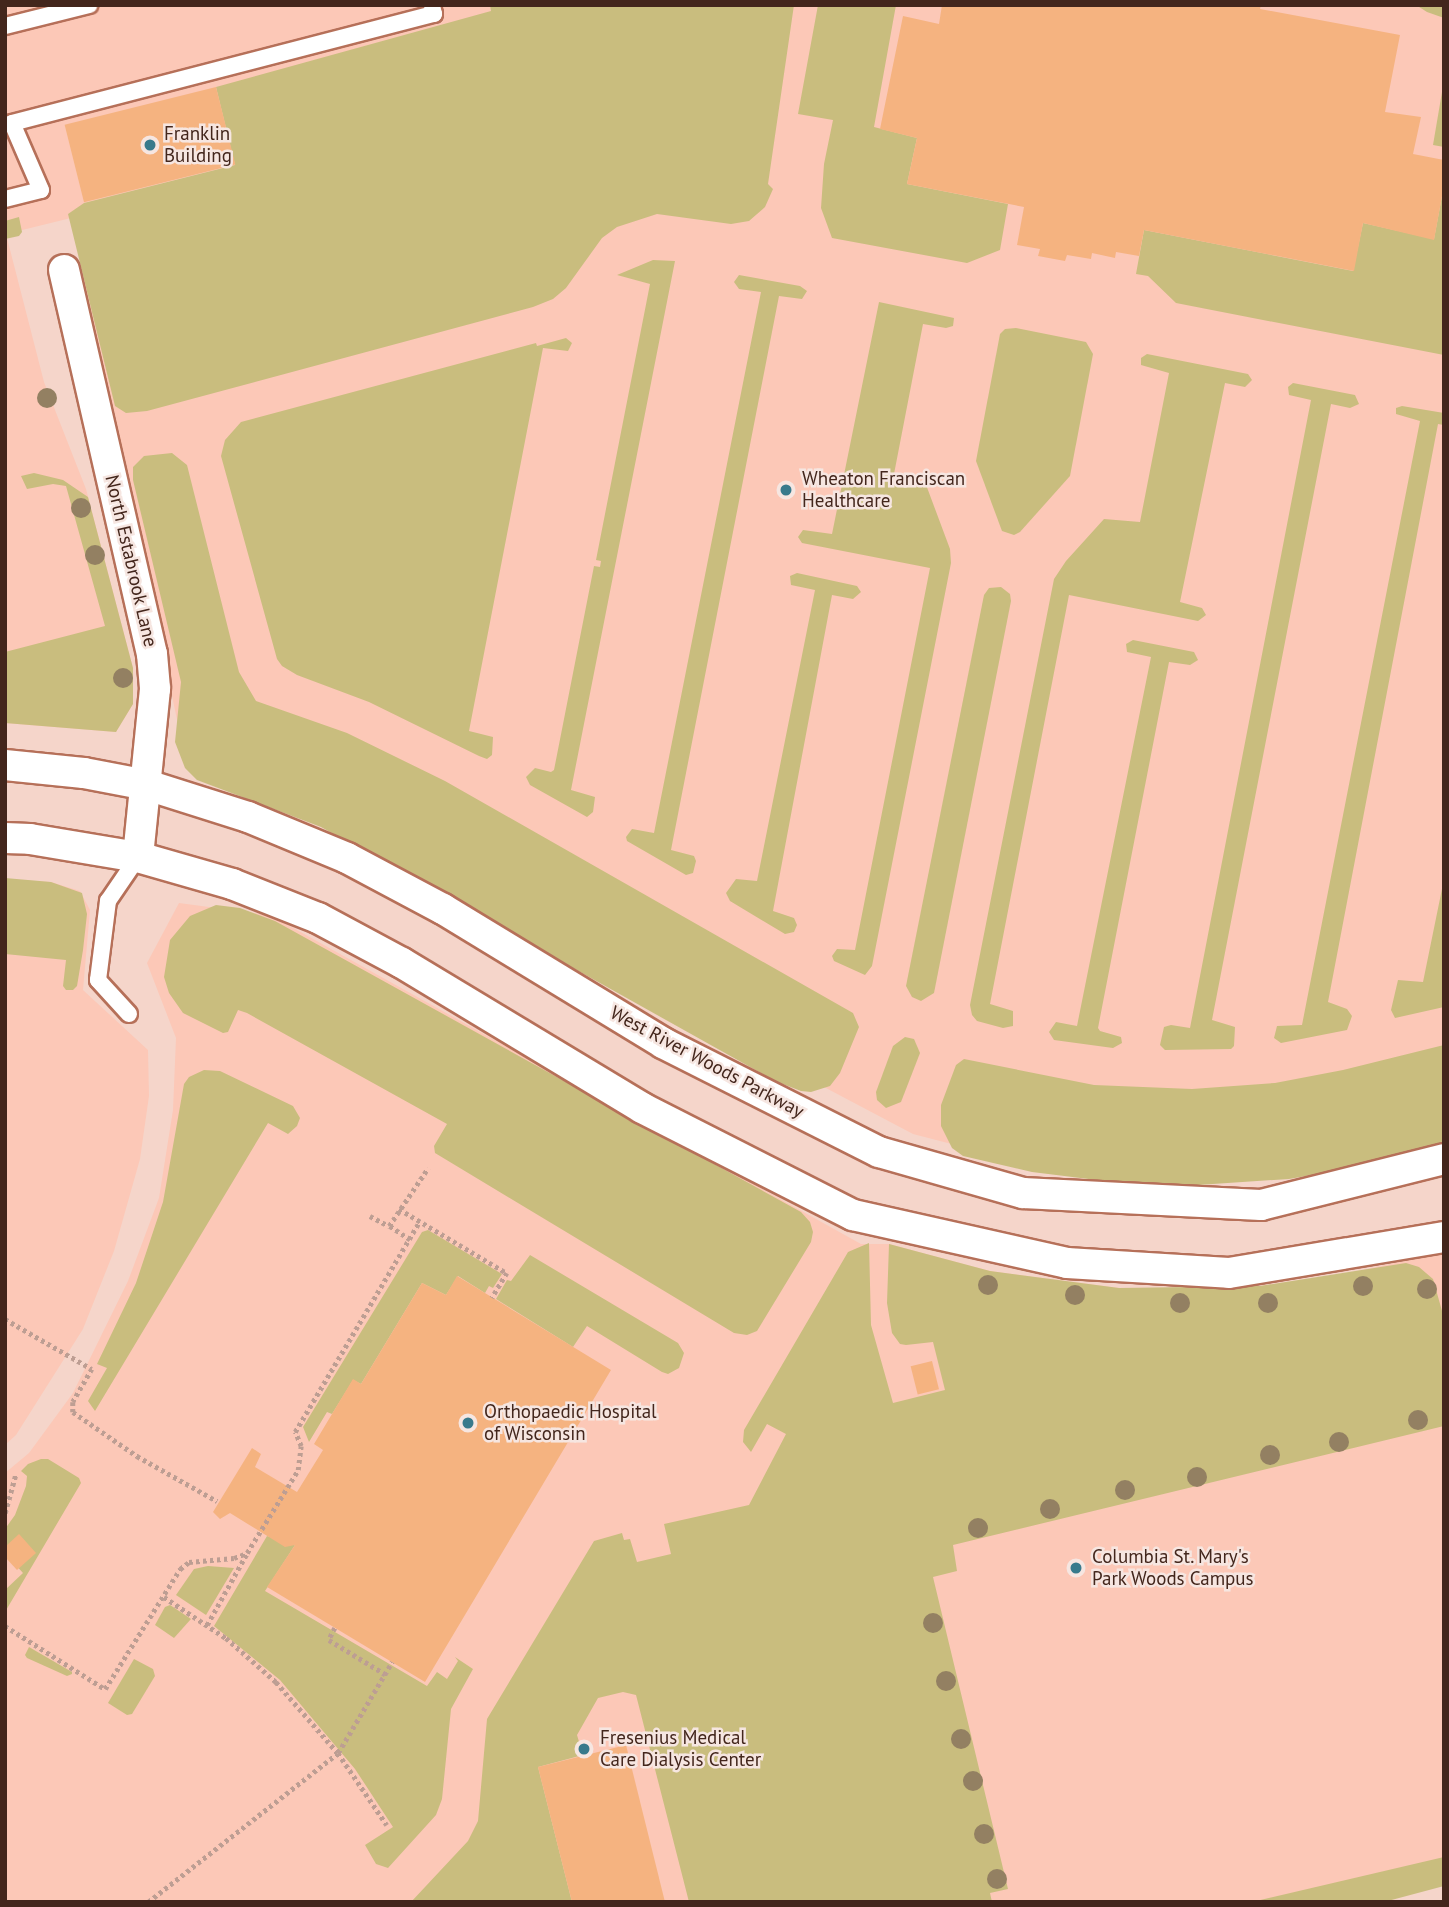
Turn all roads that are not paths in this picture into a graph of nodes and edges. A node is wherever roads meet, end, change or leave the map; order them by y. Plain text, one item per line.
1 (89, 5) edge
2 (432, 5) edge
3 (5, 26) edge
4 (5, 199) edge
5 (64, 270) dead end
6 (5, 765) edge
7 (146, 785) junction
8 (5, 838) edge
9 (138, 857) junction
10 (129, 1014) dead end
11 (1444, 1159) edge
12 (1444, 1237) edge

1 - 3 lane
2 - 4 lane
5 - 7 street, North Estabrook Lane
6 - 7 street, West River Woods Parkway
7 - 9 street, North Estabrook Lane
7 - 11 street, West River Woods Parkway
8 - 9 street
9 - 10 lane
9 - 12 street

